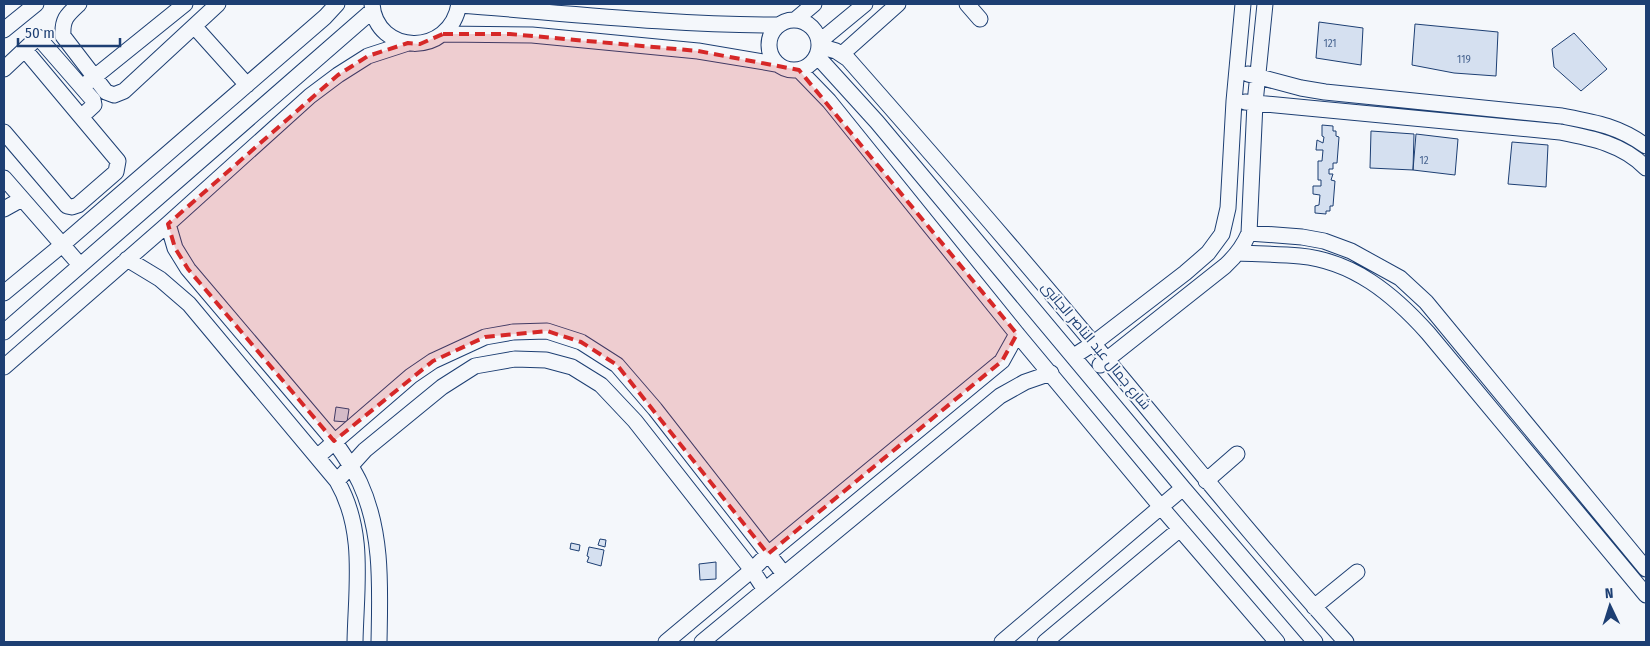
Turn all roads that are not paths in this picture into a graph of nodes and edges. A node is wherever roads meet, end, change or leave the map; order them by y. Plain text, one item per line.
1 (36, 4) edge
2 (79, 4) edge
3 (186, 4) edge
4 (218, 4) edge
5 (337, 4) edge
6 (459, 4) edge
7 (814, 4) edge
8 (865, 4) edge
9 (898, 4) edge
10 (967, 4) edge
11 (1243, 4) edge
12 (1264, 4) edge
13 (372, 7) edge
14 (980, 19) dead end
15 (795, 20) junction
16 (778, 25) junction
17 (194, 26) junction
18 (4, 30) edge
19 (443, 34) junction
20 (408, 43) junction
21 (819, 48) junction
22 (25, 50) junction
23 (842, 54) junction
24 (776, 64) junction
25 (4, 69) edge
26 (799, 70) junction
27 (1237, 70) junction
28 (94, 77) junction
29 (1257, 77) junction
30 (247, 85) junction
31 (82, 87) junction
32 (1234, 101) junction
33 (1255, 103) junction
34 (81, 117) junction
35 (4, 132) edge
36 (1646, 146) edge
37 (1646, 168) edge
38 (4, 178) edge
39 (22, 199) junction
40 (4, 209) edge
41 (168, 224) junction
42 (1249, 233) junction
43 (62, 245) junction
44 (1238, 253) junction
45 (127, 259) junction
46 (80, 265) junction
47 (4, 293) edge
48 (4, 332) edge
49 (1017, 334) junction
50 (1094, 343) junction
51 (1074, 356) junction
52 (1107, 359) junction
53 (4, 367) edge
54 (1050, 373) junction
55 (1088, 373) junction
56 (1506, 400) junction
57 (1494, 411) junction
58 (334, 441) junction
59 (1237, 454) dead end
60 (317, 457) junction
61 (351, 466) junction
62 (1206, 480) junction
63 (337, 481) junction
64 (1183, 488) junction
65 (1161, 507) junction
66 (1180, 529) junction
67 (1616, 531) junction
68 (1602, 542) junction
69 (768, 554) junction
70 (1646, 569) edge
71 (752, 570) junction
72 (1357, 572) dead end
73 (784, 574) junction
74 (766, 590) junction
75 (1646, 596) edge
76 (1311, 604) junction
77 (1292, 616) junction
78 (355, 642) edge
79 (379, 642) edge
80 (666, 642) edge
81 (702, 642) edge
82 (1002, 642) edge
83 (1045, 642) edge
84 (1277, 642) edge
85 (1315, 642) edge
86 (1346, 642) edge

1 - 18 street
2 - 28 street
3 - 28 street
4 - 17 street
5 - 30 street
6 - 16 street
6 - 19 street
7 - 15 street
8 - 21 street
9 - 23 street
10 - 14 street
11 - 27 street
12 - 29 street
13 - 20 street
13 - 46 street
15 - 16 street
15 - 21 street
16 - 24 street
17 - 28 street
17 - 30 street
19 - 20 street
19 - 24 street
20 - 41 street
21 - 23 street, شارع جمال عبد الناصر الجانبى
21 - 26 street
21 - 51 street
22 - 25 street
22 - 31 street
22 - 34 street
23 - 50 street, شارع جمال عبد الناصر الجانبى
24 - 26 street
26 - 49 street
27 - 29 street
27 - 32 street
28 - 31 street
29 - 33 street
29 - 36 street
30 - 43 street
31 - 34 street
32 - 33 street
32 - 50 street
33 - 37 street
33 - 42 street
34 - 35 street
38 - 39 street
39 - 40 street
39 - 43 street
41 - 45 street
41 - 58 street
42 - 44 street
42 - 56 street
43 - 46 street
43 - 47 street
44 - 52 street
44 - 57 street
45 - 53 street
45 - 60 street
46 - 48 street
49 - 54 street
49 - 69 street
50 - 51 street
50 - 52 street, شارع جمال عبد الناصر الجانبى
51 - 55 street
52 - 55 street
52 - 62 street, شارع جمال عبد الناصر الجانبى
54 - 65 street
54 - 73 street
55 - 64 street
56 - 57 street
56 - 67 street
57 - 68 street
58 - 60 street
58 - 61 street
58 - 69 street
59 - 62 street
60 - 63 street
61 - 63 street
61 - 71 street
61 - 79 street
62 - 76 street, شارع جمال عبد الناصر الجانبى
63 - 78 street
64 - 65 street
64 - 77 street
65 - 66 street
65 - 82 street
66 - 83 street
66 - 84 street
67 - 68 street
67 - 70 street
68 - 75 street
69 - 71 street
69 - 73 street
71 - 74 street
71 - 80 street
72 - 76 street
73 - 74 street
74 - 81 street
76 - 77 street
76 - 86 street, شارع جمال عبد الناصر الجانبى
77 - 85 street

